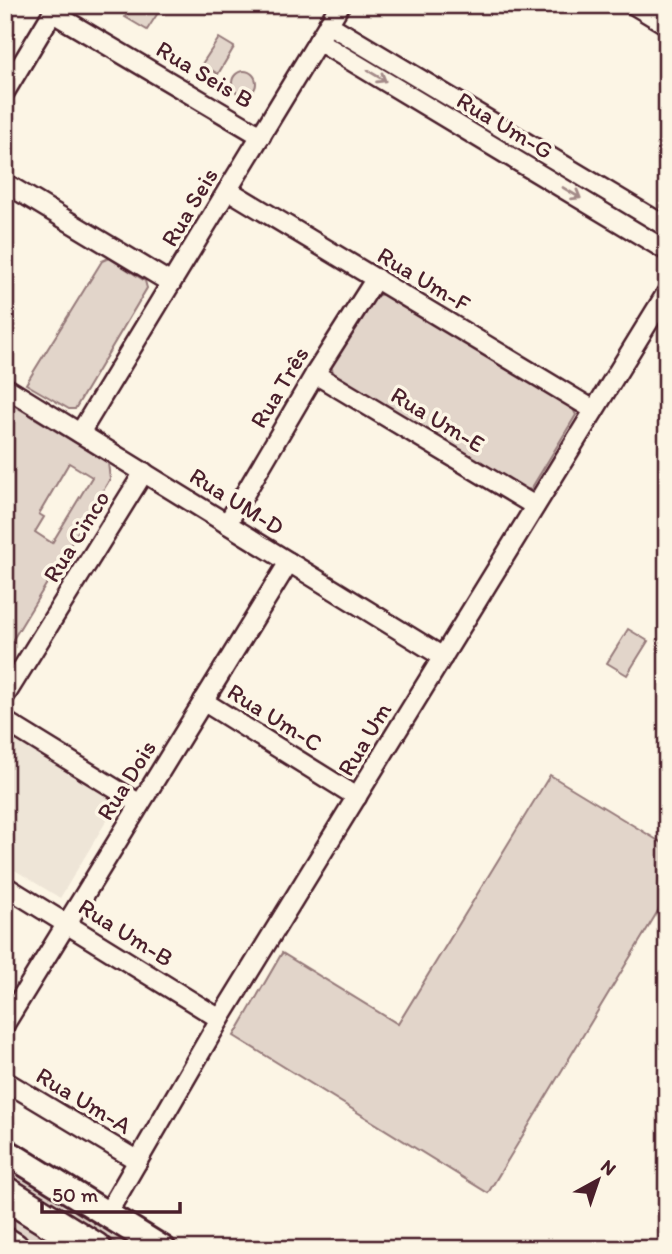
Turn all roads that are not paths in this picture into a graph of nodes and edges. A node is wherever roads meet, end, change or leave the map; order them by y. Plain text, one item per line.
1 (340, 5) edge
2 (634, 5) edge
3 (55, 9) edge
4 (328, 24) junction
5 (667, 25) edge
6 (318, 41) junction
7 (5, 92) edge
8 (508, 132) junction
9 (261, 136) junction
10 (498, 149) junction
11 (5, 183) edge
12 (228, 190) junction
13 (667, 227) edge
14 (667, 251) edge
15 (376, 278) junction
16 (171, 283) junction
17 (667, 292) edge
18 (315, 374) junction
19 (5, 387) edge
20 (594, 410) junction
21 (80, 433) junction
22 (144, 472) junction
23 (535, 506) junction
24 (227, 524) junction
25 (289, 562) junction
26 (443, 657) junction
27 (11, 675) edge
28 (5, 696) edge
29 (203, 701) junction
30 (5, 721) edge
31 (357, 797) junction
32 (140, 804) junction
33 (5, 886) edge
34 (66, 924) junction
35 (220, 1019) junction
36 (5, 1024) edge
37 (5, 1081) edge
38 (5, 1151) edge
39 (138, 1161) junction
40 (5, 1193) edge
41 (107, 1214) junction
42 (5, 1244) edge
43 (13, 1249) edge
44 (95, 1249) edge
45 (163, 1249) edge

1 - 4 street, Rua Seis
2 - 5 street
3 - 7 street
3 - 9 street, Rua Seis B
4 - 6 street, Rua Seis
4 - 8 street, Rua Um-G
6 - 9 street, Rua Seis
6 -> 10 street, Rua Um-G
8 - 10 street
8 - 13 street, Rua Um-G
9 - 12 street, Rua Seis
10 -> 14 street, Rua Um-G
11 - 16 street
12 - 15 street, Rua Um-F
12 - 16 street, Rua Seis
15 - 18 street, Rua Três
15 - 20 street, Rua Um-F
16 - 21 street, Rua Seis
17 - 20 street, Rua Um
18 - 23 street, Rua Um-E
18 - 24 street, Rua Três
19 - 21 street, Rua UM-D
20 - 23 street, Rua Um
21 - 22 street, Rua UM-D
22 - 24 street, Rua UM-D
22 - 27 street, Rua Cinco
23 - 26 street, Rua Um
24 - 25 street, Rua UM-D
25 - 26 street, Rua UM-D
25 - 29 street, Rua Dois
26 - 31 street, Rua Um
27 - 28 street, Rua Cinco
29 - 31 street, Rua Um-C
29 - 32 street, Rua Dois
30 - 32 street
31 - 35 street, Rua Um
32 - 34 street, Rua Dois
33 - 34 street, Rua Um-B
34 - 35 street, Rua Um-B
34 - 36 street, Rua Dois
35 - 39 street, Rua Um
37 - 39 street, Rua Um-A
38 - 41 main road
39 - 41 street, Rua Um
40 - 44 highway
41 - 45 main road
42 - 43 highway

